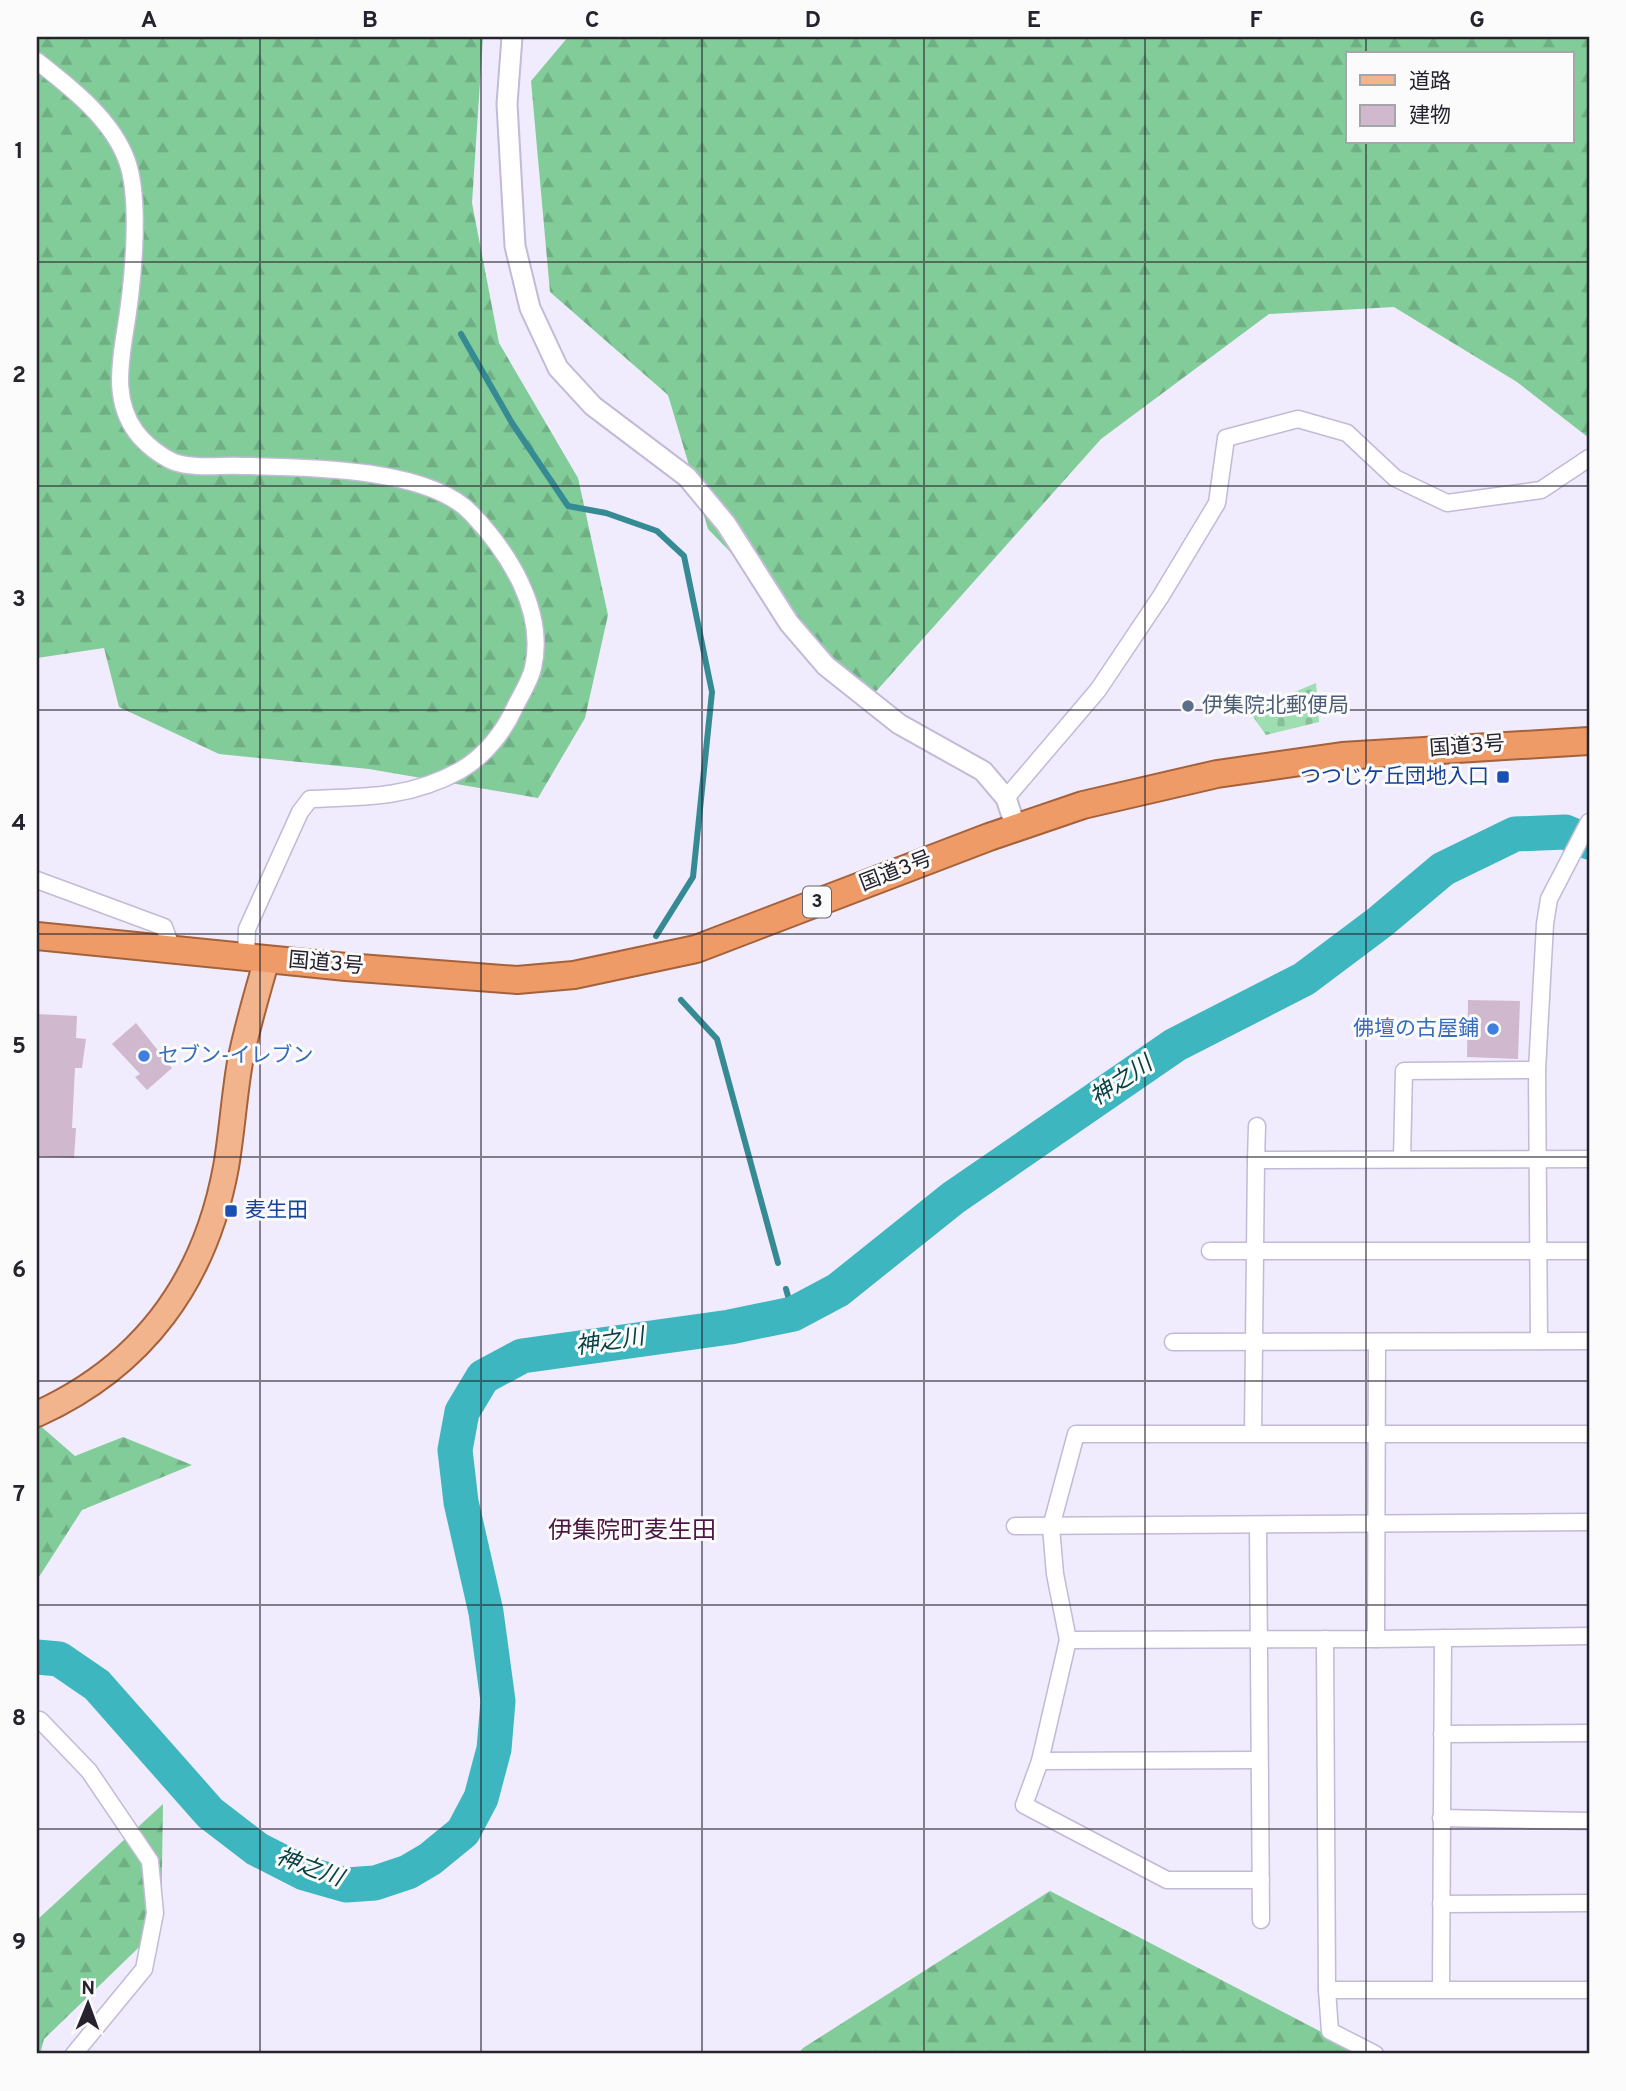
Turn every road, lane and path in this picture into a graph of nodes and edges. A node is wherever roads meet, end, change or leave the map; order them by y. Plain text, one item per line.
1 (512, 37) edge
2 (37, 61) edge
3 (1589, 458) edge
4 (1589, 741) edge
5 (1006, 797) junction
6 (1589, 822) edge
7 (1016, 828) junction
8 (37, 880) edge
9 (37, 936) edge
10 (172, 949) junction
11 (256, 958) junction
12 (1537, 1070) junction
13 (1257, 1126) dead end
14 (1402, 1159) junction
15 (1540, 1159) junction
16 (1255, 1160) junction
17 (1589, 1160) edge
18 (1210, 1251) dead end
19 (1589, 1251) edge
20 (1254, 1252) junction
21 (1538, 1252) junction
22 (1539, 1341) junction
23 (1589, 1341) edge
24 (1172, 1342) dead end
25 (1377, 1343) junction
26 (1254, 1344) junction
27 (37, 1414) edge
28 (1253, 1433) junction
29 (1589, 1434) edge
30 (1377, 1435) junction
31 (1377, 1522) junction
32 (1589, 1522) edge
33 (1015, 1526) dead end
34 (1258, 1526) junction
35 (1051, 1527) junction
36 (1589, 1636) edge
37 (1443, 1638) junction
38 (1325, 1639) junction
39 (1376, 1639) junction
40 (1068, 1640) junction
41 (1261, 1640) junction
42 (37, 1721) edge
43 (1589, 1733) edge
44 (1442, 1734) junction
45 (1040, 1760) junction
46 (1259, 1760) junction
47 (1441, 1818) junction
48 (1589, 1821) edge
49 (1261, 1880) junction
50 (1589, 1903) edge
51 (1441, 1904) junction
52 (1261, 1920) dead end
53 (1441, 1989) junction
54 (1327, 1990) junction
55 (1589, 1990) edge
56 (74, 2054) edge
57 (1375, 2054) edge

1 - 5 street
2 - 11 street
3 - 5 street
4 - 7 highway, 国道3号 / 3
5 - 7 street
6 - 12 street
7 - 11 highway, 国道3号 / 3
8 - 10 street
9 - 10 highway, 国道3号 / 3
10 - 11 highway, 国道3号 / 3
11 - 27 main road
12 - 14 street
12 - 15 street
13 - 16 street
14 - 15 street
14 - 16 street
15 - 17 street
15 - 21 street
16 - 20 street
18 - 20 street
19 - 21 street
20 - 21 street
20 - 26 street
21 - 22 street
22 - 23 street
22 - 25 street
24 - 26 street
25 - 26 street
25 - 30 street
26 - 28 street
28 - 30 street
28 - 35 street
29 - 30 street
30 - 31 street
31 - 32 street
31 - 34 street
31 - 39 street
33 - 35 street
34 - 35 street
34 - 41 street
35 - 40 street
36 - 37 street
37 - 39 street
37 - 44 street
38 - 39 street
38 - 41 street
38 - 54 street
40 - 41 street
40 - 45 street
41 - 46 street
42 - 56 street
43 - 44 street
44 - 47 street
45 - 46 street
45 - 49 street
46 - 49 street
47 - 48 street
47 - 51 street
49 - 52 street
50 - 51 street
51 - 53 street
53 - 54 street
53 - 55 street
54 - 57 street

